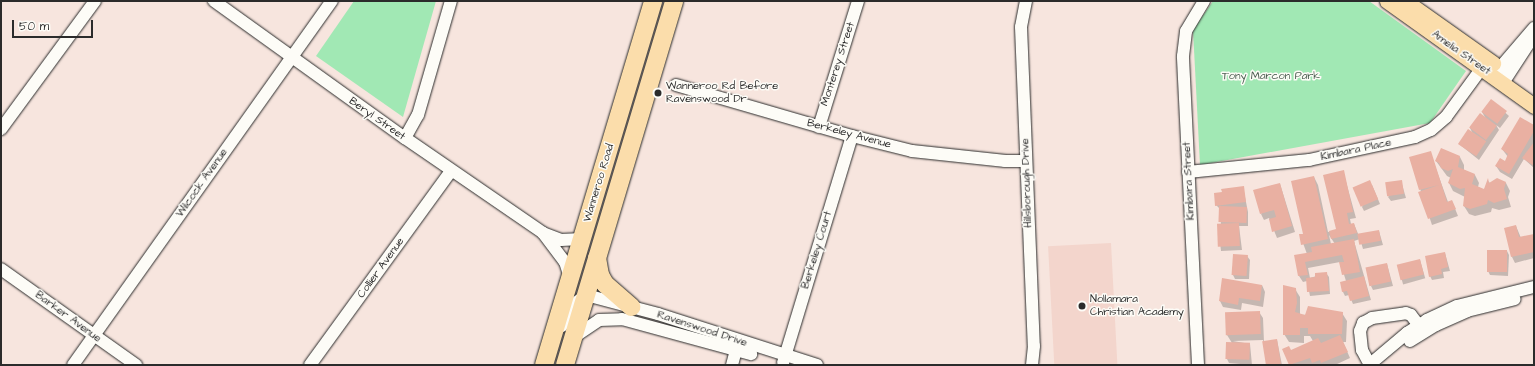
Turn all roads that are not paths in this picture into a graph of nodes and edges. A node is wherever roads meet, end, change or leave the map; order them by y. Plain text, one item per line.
1 (94, 1) edge
2 (214, 1) edge
3 (332, 1) edge
4 (451, 1) edge
5 (653, 1) edge
6 (674, 1) edge
7 (858, 1) edge
8 (1026, 1) edge
9 (1204, 1) edge
10 (1387, 1) edge
11 (1405, 1) edge
12 (1534, 28) edge
13 (1534, 35) edge
14 (291, 57) junction
15 (1496, 71) junction
16 (676, 86) dead end
17 (1534, 93) edge
18 (1534, 106) edge
19 (818, 127) junction
20 (1, 129) edge
21 (852, 136) junction
22 (405, 138) junction
23 (1026, 161) junction
24 (451, 171) junction
25 (1188, 172) junction
26 (543, 233) junction
27 (582, 240) junction
28 (597, 257) junction
29 (1, 269) edge
30 (570, 277) junction
31 (1534, 287) edge
32 (586, 295) junction
33 (1534, 296) edge
34 (631, 307) junction
35 (1421, 329) junction
36 (94, 336) junction
37 (573, 338) junction
38 (738, 345) junction
39 (785, 362) edge
40 (544, 364) edge
41 (73, 365) edge
42 (136, 365) edge
43 (310, 365) edge
44 (565, 365) edge
45 (732, 365) edge
46 (817, 365) edge
47 (1032, 365) edge
48 (1198, 365) edge
49 (1370, 365) edge
50 (1382, 365) edge

1 - 20 street
2 - 14 street, Beryl Street
3 - 14 street, Wilcock Avenue
4 - 22 street
5 - 27 highway, Wanneroo Road
6 - 28 highway, Wanneroo Road
7 - 19 street, Monterey Street
8 - 23 street, Hillsborough Drive
9 - 25 street, Kimbara Street
10 - 15 main road, Amelia Street
11 - 15 main road, Amelia Street
12 - 15 street
13 - 15 street
14 - 22 street, Beryl Street
14 - 36 street, Wilcock Avenue
15 - 17 main road, Amelia Street
15 - 18 main road, Amelia Street
15 - 25 street, Kimbara Place
16 - 19 street, Berkeley Avenue
19 - 21 street, Berkeley Avenue
21 - 23 street, Berkeley Avenue
21 - 39 street, Berkeley Court
22 - 24 street, Beryl Street
23 - 47 street, Hillsborough Drive
24 - 26 street, Beryl Street
24 - 43 street, Collier Avenue
25 - 48 street, Kimbara Street
26 - 27 street, Beryl Street
26 - 30 street, Beryl Street
27 - 30 highway, Wanneroo Road
28 - 32 highway, Wanneroo Road
28 - 34 highway
29 - 36 street, Barker Avenue
30 - 40 highway, Wanneroo Road
31 - 35 street
32 - 34 street, Ravenswood Drive
32 - 37 highway, Wanneroo Road
32 - 40 street
33 - 35 street
34 - 38 street, Ravenswood Drive
35 - 49 street
35 - 49 street
35 - 50 street
36 - 41 street, Wilcock Avenue
36 - 42 street, Barker Avenue
37 - 38 street, Ravenswood Drive
37 - 44 highway, Wanneroo Road
38 - 39 street, Ravenswood Drive
38 - 45 street
39 - 46 street, Ravenswood Drive

